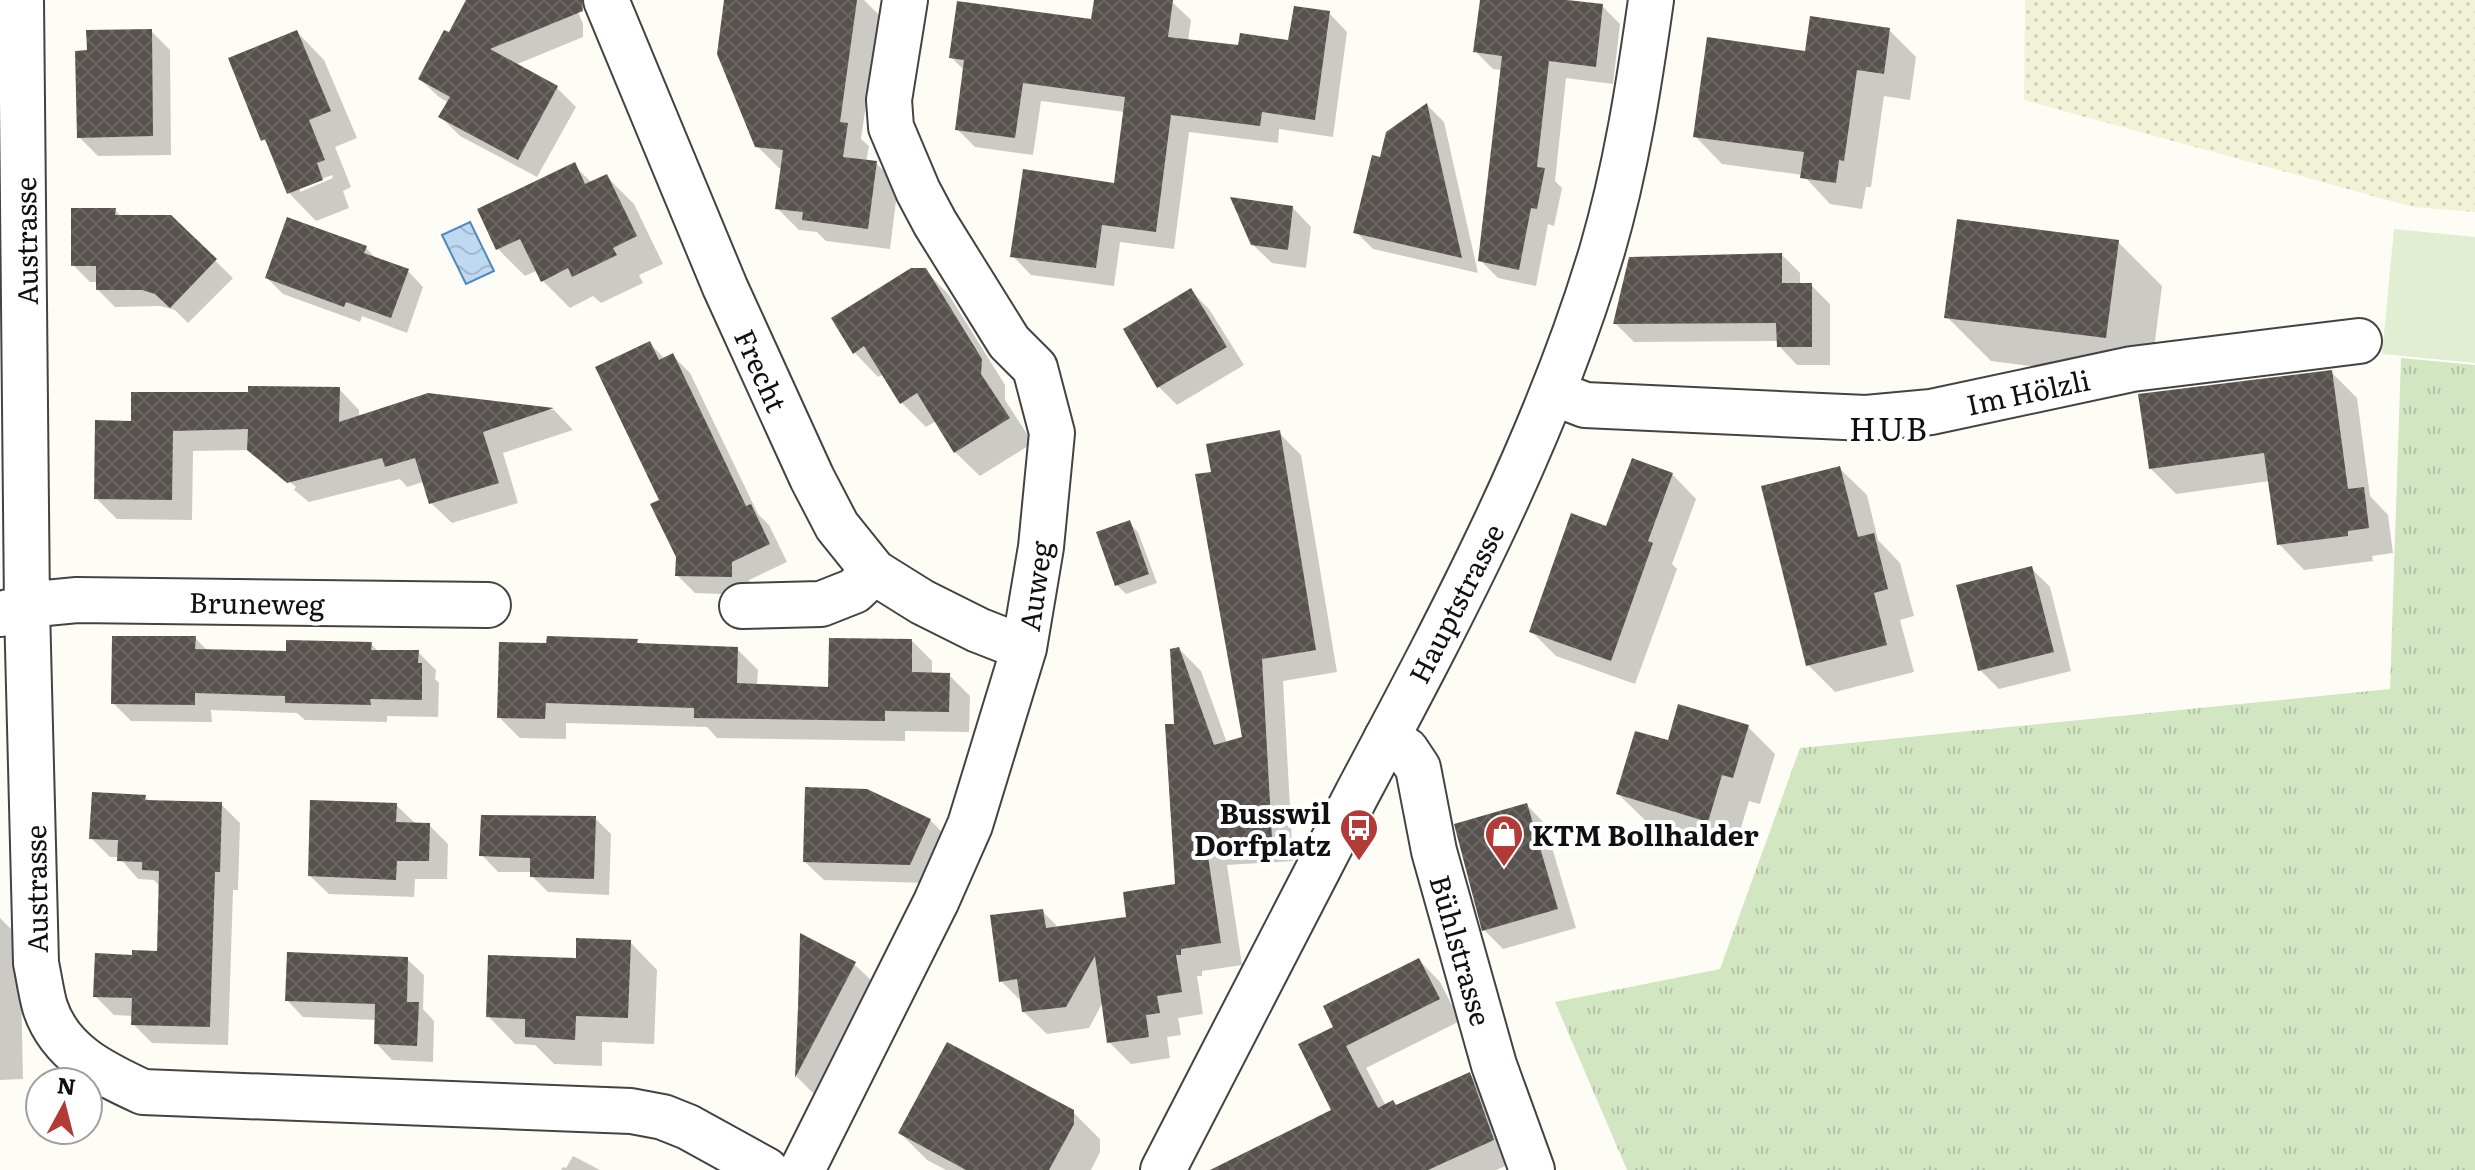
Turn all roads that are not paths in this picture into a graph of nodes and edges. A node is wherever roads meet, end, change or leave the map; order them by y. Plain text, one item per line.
1 (21, 0) edge
2 (606, 0) edge
3 (905, 0) edge
4 (1651, 0) edge
5 (2359, 341) dead end
6 (1554, 393) junction
7 (874, 572) junction
8 (488, 605) dead end
9 (742, 606) dead end
10 (14, 611) edge
11 (1024, 648) junction
12 (1386, 739) junction
13 (766, 1170) edge
14 (802, 1170) edge
15 (1163, 1170) edge
16 (1532, 1170) edge

1 - 10 street, Austrasse
2 - 7 street, Frecht
3 - 11 street, Auweg
4 - 6 street, Hauptstrasse
5 - 6 street, Im Hölzli
6 - 12 street, Hauptstrasse
7 - 9 street
7 - 11 street, Frecht
8 - 10 street, Bruneweg
10 - 13 street, Austrasse
11 - 14 street, Auweg
12 - 15 street, Hauptstrasse
12 - 16 street, Bühlstrasse

